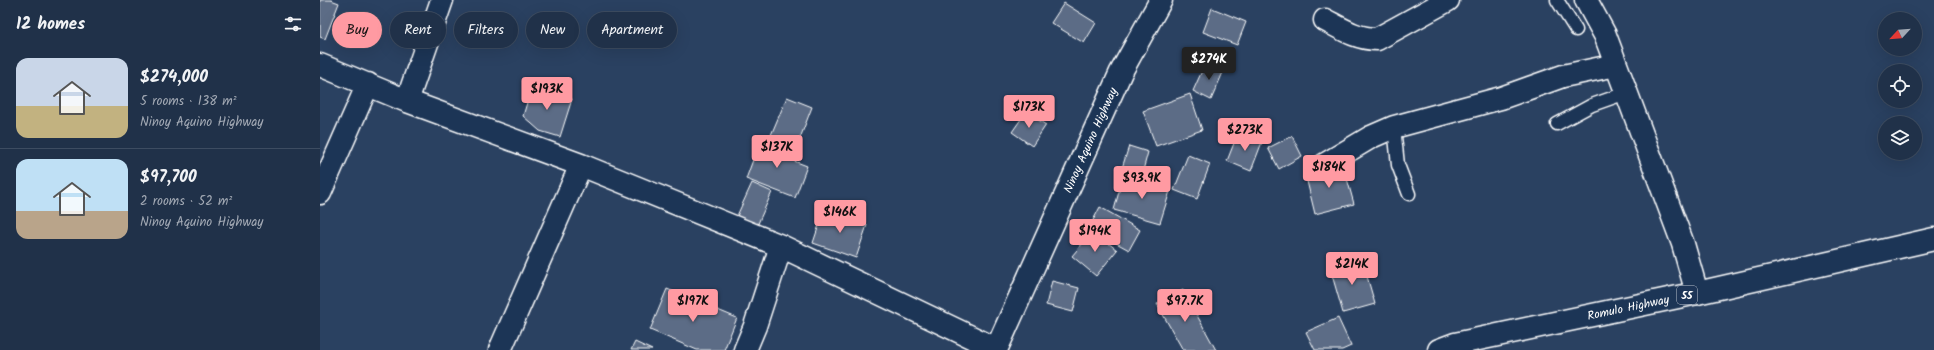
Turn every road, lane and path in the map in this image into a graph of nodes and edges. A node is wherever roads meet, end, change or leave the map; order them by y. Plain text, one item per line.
1 (442, 0) edge
2 (1161, 0) edge
3 (1448, 0) edge
4 (1557, 0) edge
5 (1586, 0) edge
6 (1325, 20) dead end
7 (1576, 30) dead end
8 (320, 64) edge
9 (1616, 65) junction
10 (368, 84) junction
11 (1626, 93) junction
12 (406, 101) junction
13 (1557, 124) dead end
14 (1394, 127) junction
15 (581, 165) junction
16 (1324, 165) dead end
17 (320, 193) edge
18 (1409, 194) dead end
19 (1934, 239) edge
20 (780, 246) junction
21 (1697, 293) junction
22 (1451, 348) edge
23 (500, 350) edge
24 (745, 350) edge
25 (996, 350) edge

1 - 12 main road
2 - 25 main road, Ninoy Aquino Highway
3 - 6 main road
4 - 7 lane
5 - 9 main road
8 - 10 main road
9 - 11 main road
9 - 14 main road
10 - 12 main road
10 - 17 main road
11 - 13 lane
11 - 21 main road
12 - 15 main road
14 - 16 main road
14 - 18 lane
15 - 20 main road
15 - 23 main road
19 - 21 main road, Romulo Highway / 55
20 - 24 main road
20 - 25 main road
21 - 22 main road, Romulo Highway / 55

